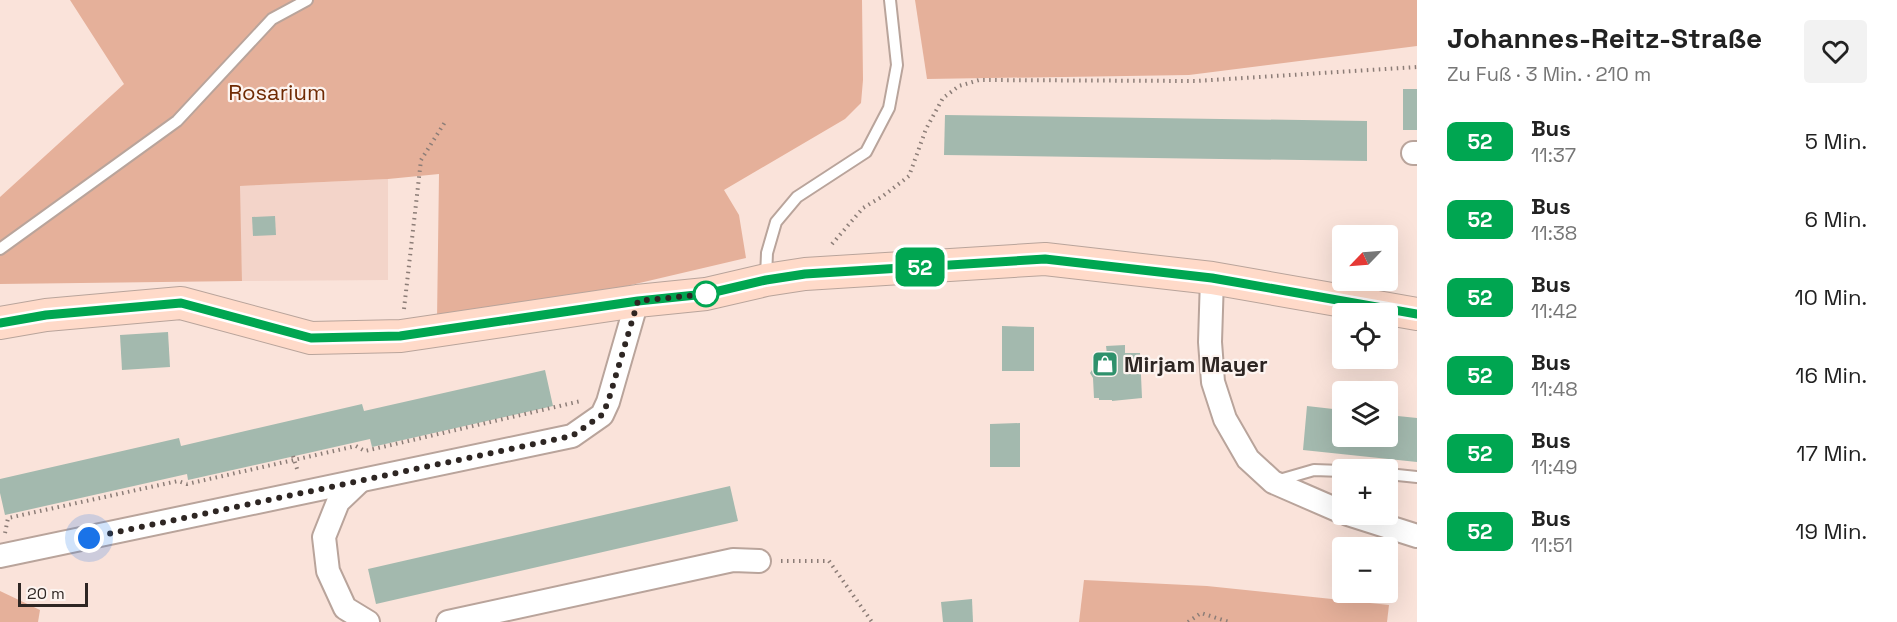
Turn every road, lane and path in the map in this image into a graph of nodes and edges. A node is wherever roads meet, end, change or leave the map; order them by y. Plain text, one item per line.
1 (307, 0) edge
2 (890, 0) edge
3 (1417, 67) edge
4 (445, 122) dead end
5 (0, 249) edge
6 (805, 274) junction
7 (1212, 278) junction
8 (766, 280) junction
9 (638, 301) junction
10 (1417, 314) edge
11 (0, 323) edge
12 (400, 336) junction
13 (608, 402) junction
14 (1332, 471) edge
15 (1398, 475) edge
16 (1417, 477) edge
17 (360, 481) junction
18 (1273, 482) junction
19 (1332, 508) edge
20 (1382, 525) edge
21 (1417, 536) edge
22 (1, 548) edge
23 (759, 561) joint
24 (368, 622) edge
25 (448, 622) edge
26 (872, 622) edge
27 (1188, 622) edge
28 (1229, 622) edge

1 - 5 lane
2 - 8 lane
3 - 6 path
4 - 12 path
6 - 7 street
6 - 8 street
7 - 10 street
7 - 18 street
8 - 9 street
9 - 12 street
9 - 13 street
11 - 12 street
13 - 17 street
13 - 22 path
14 - 18 lane
15 - 16 lane
17 - 22 street
17 - 24 street
18 - 19 street
20 - 21 street
23 - 25 street
23 - 26 path
27 - 28 path

